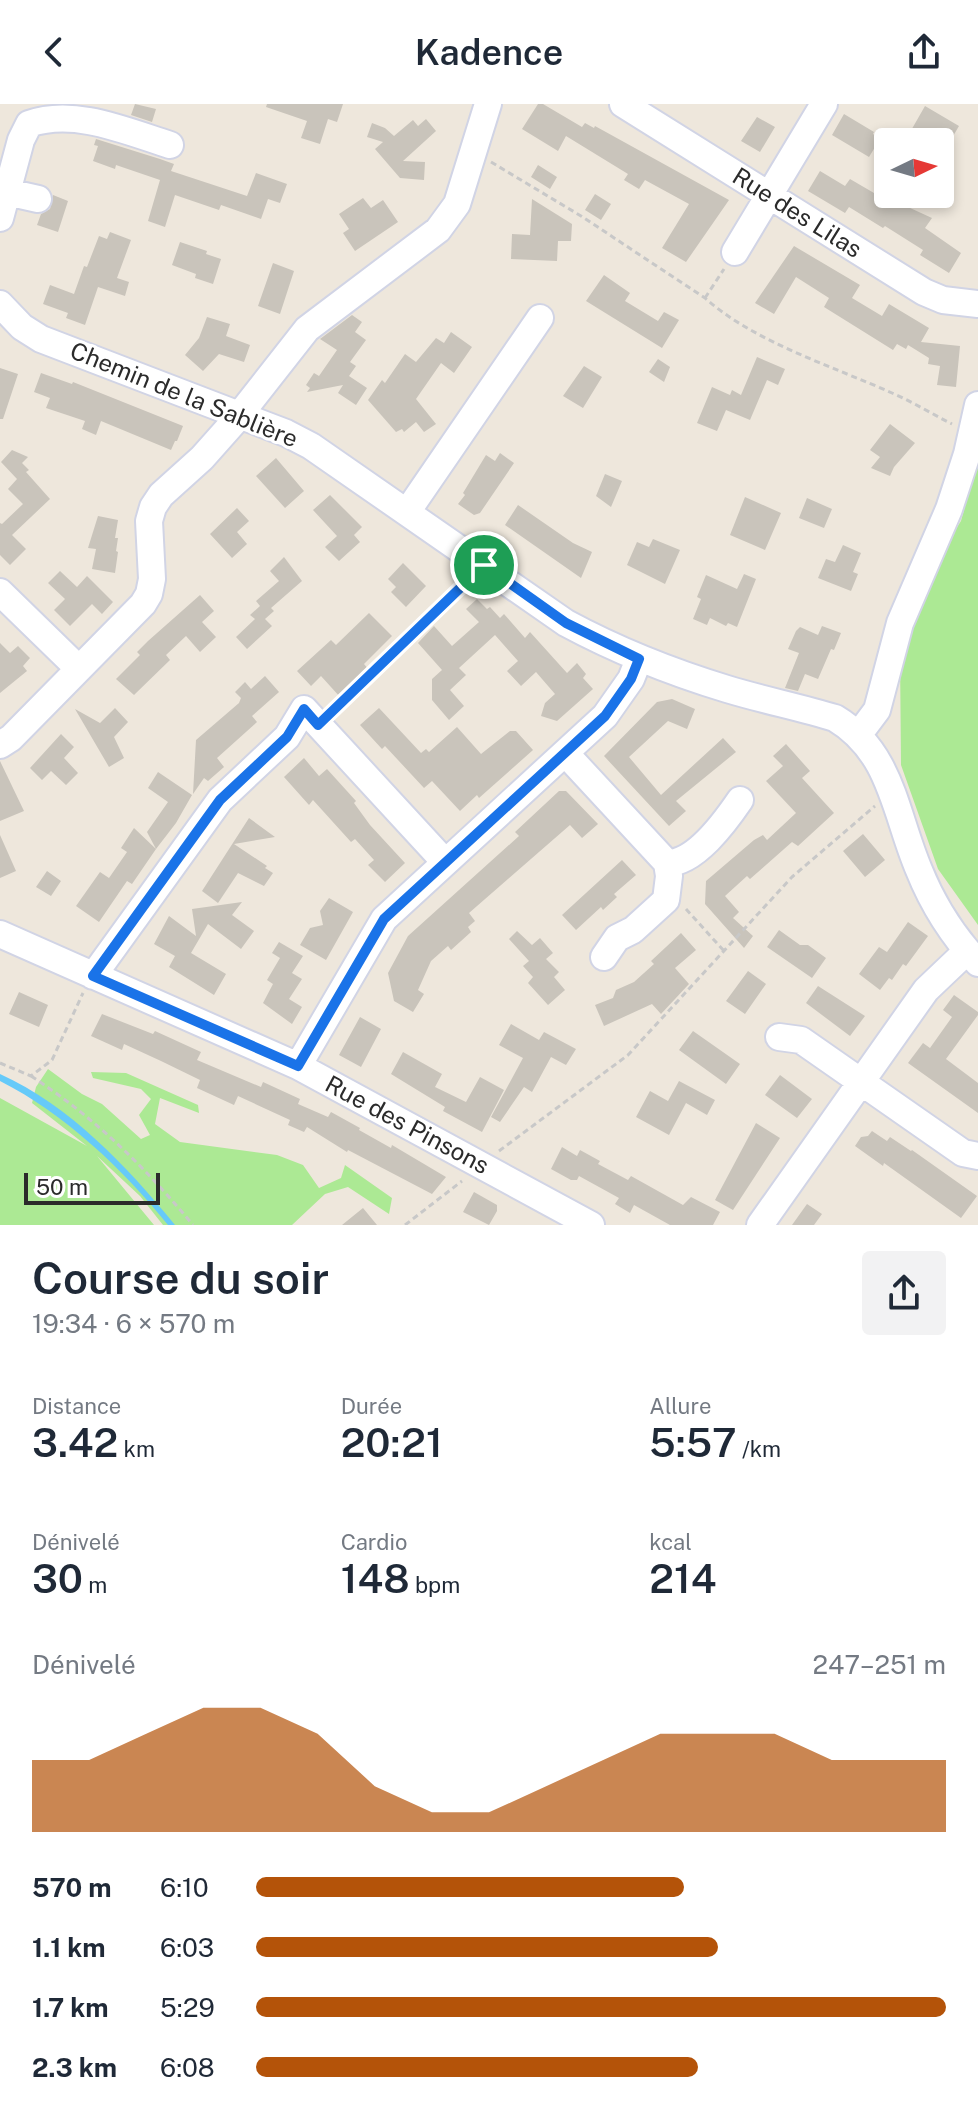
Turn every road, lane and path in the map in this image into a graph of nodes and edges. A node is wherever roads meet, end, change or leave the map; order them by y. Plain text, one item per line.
1 (488, 104) edge
2 (623, 104) edge
3 (824, 104) edge
4 (170, 145) dead end
5 (473, 152) junction
6 (7, 192) junction
7 (768, 196) junction
8 (38, 199) dead end
9 (0, 218) edge
10 (735, 252) joint
11 (705, 298) junction
12 (0, 304) edge
13 (978, 304) edge
14 (540, 318) dead end
15 (978, 405) edge
16 (239, 414) junction
17 (972, 433) junction
18 (407, 512) junction
19 (484, 565) junction
20 (0, 592) edge
21 (639, 659) junction
22 (79, 669) junction
23 (318, 725) junction
24 (859, 734) junction
25 (0, 745) edge
26 (566, 754) junction
27 (893, 796) junction
28 (740, 800) dead end
29 (445, 862) junction
30 (667, 863) junction
31 (668, 890) junction
32 (0, 934) edge
33 (724, 951) junction
34 (604, 957) dead end
35 (972, 957) edge
36 (93, 976) junction
37 (779, 1037) dead end
38 (0, 1063) edge
39 (298, 1066) junction
40 (31, 1076) junction
41 (860, 1081) junction
42 (978, 1156) edge
43 (481, 1165) junction
44 (193, 1225) edge
45 (405, 1225) edge
46 (591, 1225) edge
47 (760, 1225) edge

1 - 5 street
2 - 7 street, Rue des Lilas
3 - 7 street
4 - 6 street
5 - 11 path
5 - 16 street
6 - 8 street
6 - 9 street
7 - 10 street
7 - 13 street, Rue des Lilas
10 - 11 path
11 - 17 path
12 - 16 street, Chemin de la Sablière
14 - 18 street
15 - 17 street
16 - 18 street, Chemin de la Sablière
16 - 22 street
17 - 24 street
18 - 19 street, Chemin de la Sablière
19 - 21 street, Chemin de la Sablière
19 - 23 path
20 - 22 street
21 - 24 street, Chemin de la Sablière
21 - 26 street
22 - 25 street
23 - 29 street
23 - 36 street
24 - 27 street, Chemin de la Sablière
26 - 29 street
26 - 30 street
27 - 33 path
27 - 35 street, Chemin de la Sablière
28 - 30 street
29 - 39 street
30 - 31 street
31 - 33 path
31 - 34 street
32 - 36 street, Rue des Pinsons
33 - 43 path
35 - 41 street
36 - 39 street, Rue des Pinsons
36 - 40 path
37 - 41 street
38 - 40 path
39 - 43 street, Rue des Pinsons
40 - 44 path
41 - 42 street
41 - 47 street
43 - 45 path
43 - 46 street, Rue des Pinsons

